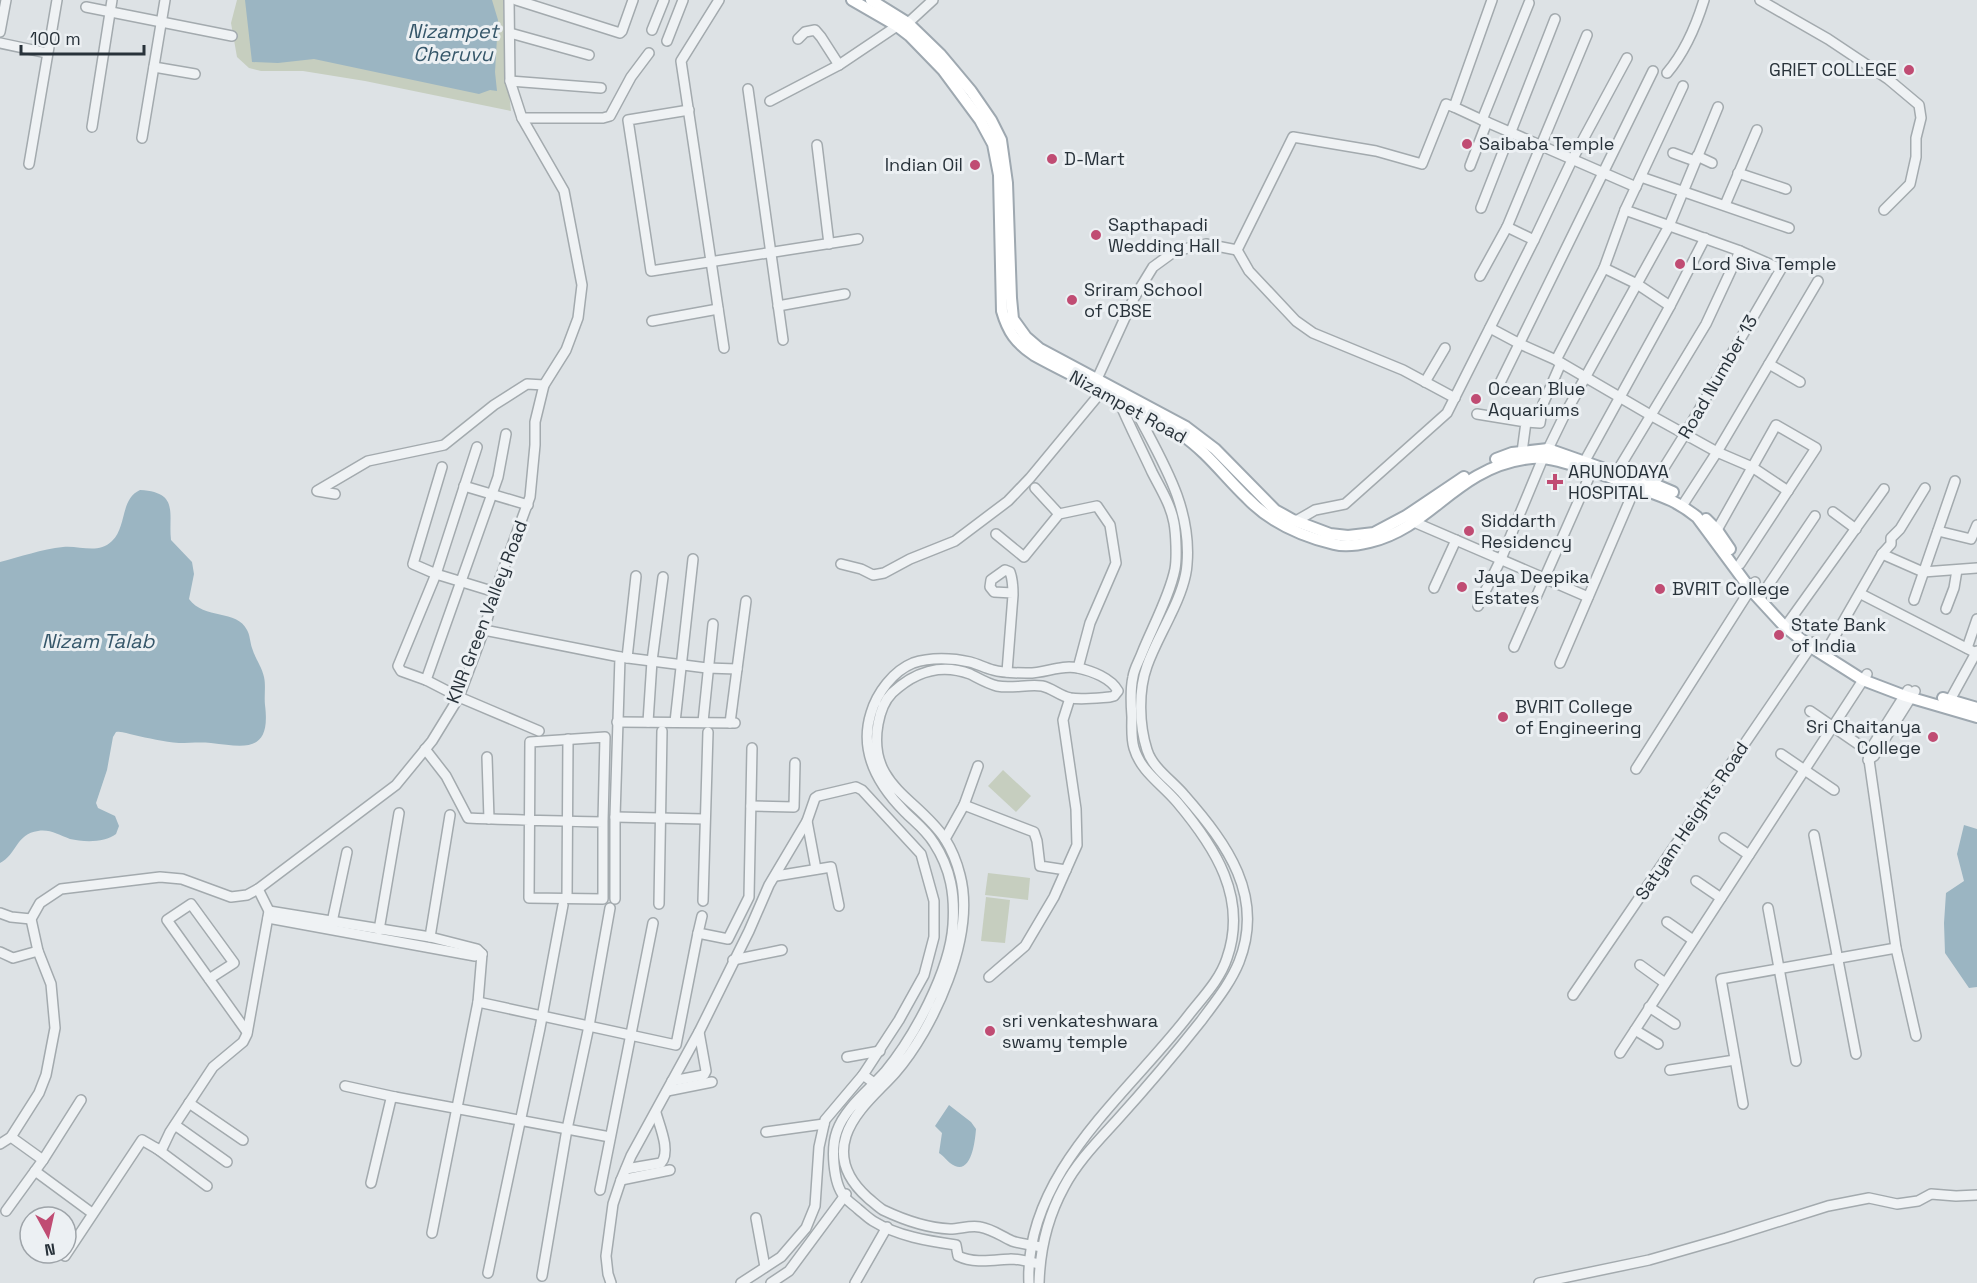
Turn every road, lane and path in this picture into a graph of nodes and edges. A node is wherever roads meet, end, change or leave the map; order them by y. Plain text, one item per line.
1 (6, 0) edge
2 (57, 0) edge
3 (112, 0) edge
4 (165, 0) edge
5 (509, 0) edge
6 (516, 0) edge
7 (633, 0) edge
8 (664, 0) edge
9 (683, 0) edge
10 (719, 0) edge
11 (852, 0) edge
12 (871, 0) edge
13 (933, 0) edge
14 (1492, 0) edge
15 (1704, 0) edge
16 (1760, 0) edge
17 (1529, 3) dead end
18 (86, 7) dead end
19 (110, 12) junction
20 (1555, 19) dead end
21 (161, 22) junction
22 (903, 24) junction
23 (652, 30) dead end
24 (0, 32) edge
25 (510, 33) junction
26 (1587, 35) dead end
27 (232, 36) dead end
28 (798, 39) dead end
29 (667, 41) dead end
30 (0, 43) edge
31 (47, 53) junction
32 (650, 53) dead end
33 (589, 55) dead end
34 (1627, 58) dead end
35 (839, 65) junction
36 (154, 67) junction
37 (1653, 71) dead end
38 (1667, 73) dead end
39 (195, 74) dead end
40 (510, 81) junction
41 (1683, 86) dead end
42 (601, 88) dead end
43 (747, 89) dead end
44 (770, 100) dead end
45 (1454, 107) junction
46 (1718, 107) dead end
47 (689, 110) junction
48 (522, 118) junction
49 (1485, 121) junction
50 (92, 127) dead end
51 (1757, 130) dead end
52 (1512, 133) junction
53 (142, 138) dead end
54 (817, 145) dead end
55 (1541, 146) junction
56 (1673, 153) dead end
57 (1696, 159) junction
58 (1572, 160) junction
59 (1712, 163) dead end
60 (29, 164) dead end
61 (1470, 166) dead end
62 (1603, 173) junction
63 (1738, 173) junction
64 (1641, 177) junction
65 (1636, 187) junction
66 (1786, 189) dead end
67 (1683, 191) junction
68 (1725, 206) junction
69 (1481, 208) dead end
70 (1625, 210) junction
71 (1884, 210) dead end
72 (1669, 226) junction
73 (1507, 227) junction
74 (1789, 228) dead end
75 (1705, 238) junction
76 (858, 239) dead end
77 (1534, 240) junction
78 (829, 244) junction
79 (1237, 250) junction
80 (1740, 251) junction
81 (771, 253) junction
82 (712, 262) junction
83 (1604, 268) junction
84 (1480, 276) dead end
85 (1818, 281) dead end
86 (1637, 284) junction
87 (845, 294) dead end
88 (778, 306) junction
89 (1670, 306) junction
90 (718, 309) junction
91 (651, 321) dead end
92 (1490, 328) junction
93 (783, 340) dead end
94 (1520, 344) junction
95 (724, 348) dead end
96 (1445, 348) dead end
97 (1559, 361) junction
98 (1769, 364) junction
99 (1585, 377) junction
100 (1097, 379) junction
101 (1425, 382) junction
102 (1800, 382) dead end
103 (544, 385) junction
104 (1500, 385) dead end
105 (1114, 392) junction
106 (1455, 398) junction
107 (1620, 398) junction
108 (1134, 407) junction
109 (1477, 414) dead end
110 (1652, 416) junction
111 (1526, 422) junction
112 (1132, 430) junction
113 (1145, 430) junction
114 (506, 434) dead end
115 (1685, 434) junction
116 (477, 447) dead end
117 (1522, 452) junction
118 (1717, 452) junction
119 (1545, 454) junction
120 (1587, 466) junction
121 (442, 467) dead end
122 (1752, 467) junction
123 (1614, 476) junction
124 (1955, 481) dead end
125 (1637, 484) junction
126 (464, 486) junction
127 (1035, 488) dead end
128 (1652, 488) junction
129 (1925, 488) dead end
130 (1884, 489) dead end
131 (1788, 490) junction
132 (335, 494) dead end
133 (493, 494) junction
134 (1684, 504) junction
135 (528, 505) junction
136 (1833, 512) dead end
137 (1059, 514) junction
138 (1815, 516) dead end
139 (1296, 521) junction
140 (1414, 522) junction
141 (1977, 525) edge
142 (1856, 529) junction
143 (1717, 530) junction
144 (1938, 531) junction
145 (996, 534) dead end
146 (1456, 540) junction
147 (1882, 554) junction
148 (693, 559) dead end
149 (1501, 559) junction
150 (841, 564) dead end
151 (1740, 564) junction
152 (1977, 568) edge
153 (1957, 570) junction
154 (1923, 572) junction
155 (436, 574) junction
156 (636, 576) dead end
157 (663, 577) dead end
158 (1544, 578) junction
159 (462, 582) junction
160 (1753, 586) junction
161 (1434, 588) dead end
162 (495, 592) junction
163 (1013, 592) dead end
164 (1861, 594) junction
165 (1588, 597) junction
166 (1762, 597) junction
167 (1914, 600) dead end
168 (746, 601) dead end
169 (1478, 606) dead end
170 (1946, 609) dead end
171 (1977, 619) edge
172 (713, 624) dead end
173 (1787, 625) junction
174 (484, 630) junction
175 (1812, 644) junction
176 (1514, 647) dead end
177 (1973, 650) edge
178 (1825, 652) junction
179 (623, 657) junction
180 (652, 661) junction
181 (1560, 663) dead end
182 (680, 664) junction
183 (707, 668) junction
184 (1078, 668) junction
185 (737, 669) junction
186 (1007, 672) junction
187 (1043, 673) junction
188 (1865, 677) junction
189 (426, 680) junction
190 (1043, 686) junction
191 (1118, 691) junction
192 (1131, 692) junction
193 (1142, 693) junction
194 (1910, 694) junction
195 (459, 697) junction
196 (1070, 698) junction
197 (1950, 700) junction
198 (1977, 708) edge
199 (1810, 711) dead end
200 (1977, 717) edge
201 (617, 722) junction
202 (648, 722) junction
203 (675, 722) junction
204 (703, 722) junction
205 (1833, 726) junction
206 (539, 730) dead end
207 (662, 731) dead end
208 (708, 732) dead end
209 (568, 739) junction
210 (1858, 744) dead end
211 (752, 748) dead end
212 (425, 749) junction
213 (1780, 754) dead end
214 (487, 757) dead end
215 (795, 763) dead end
216 (978, 766) dead end
217 (1636, 769) dead end
218 (1805, 770) junction
219 (1834, 790) dead end
220 (964, 805) junction
221 (751, 806) junction
222 (903, 810) junction
223 (399, 813) dead end
224 (450, 815) dead end
225 (615, 817) junction
226 (660, 818) junction
227 (489, 819) junction
228 (704, 819) junction
229 (530, 820) junction
230 (567, 821) junction
231 (807, 821) junction
232 (915, 821) junction
233 (603, 822) junction
234 (891, 823) junction
235 (903, 835) junction
236 (1814, 835) dead end
237 (1724, 838) dead end
238 (945, 839) junction
239 (951, 850) junction
240 (347, 852) dead end
241 (941, 855) junction
242 (1749, 855) junction
243 (816, 869) junction
244 (1066, 870) junction
245 (776, 876) junction
246 (1696, 881) dead end
247 (258, 889) junction
248 (1721, 898) junction
249 (615, 899) dead end
250 (565, 901) junction
251 (703, 901) dead end
252 (659, 904) dead end
253 (839, 906) dead end
254 (610, 908) dead end
255 (1768, 908) dead end
256 (0, 913) edge
257 (269, 914) junction
258 (702, 916) dead end
259 (31, 919) junction
260 (332, 922) junction
261 (1667, 922) dead end
262 (653, 923) dead end
263 (379, 930) junction
264 (698, 933) junction
265 (430, 937) junction
266 (1693, 940) junction
267 (1896, 948) junction
268 (782, 950) dead end
269 (38, 951) junction
270 (0, 952) edge
271 (482, 954) junction
272 (1838, 959) junction
273 (733, 960) junction
274 (1640, 966) dead end
275 (1779, 969) junction
276 (989, 977) dead end
277 (209, 979) junction
278 (1665, 983) junction
279 (1573, 995) dead end
280 (478, 1002) junction
281 (1649, 1007) junction
282 (543, 1016) junction
283 (1675, 1024) dead end
284 (589, 1026) junction
285 (1635, 1030) junction
286 (247, 1032) junction
287 (699, 1032) junction
288 (631, 1034) junction
289 (1916, 1036) dead end
290 (1658, 1044) dead end
291 (880, 1051) junction
292 (1620, 1053) dead end
293 (1856, 1053) dead end
294 (847, 1058) dead end
295 (1735, 1060) junction
296 (1796, 1061) dead end
297 (872, 1062) junction
298 (1670, 1070) dead end
299 (863, 1075) junction
300 (882, 1078) junction
301 (672, 1081) junction
302 (712, 1082) dead end
303 (345, 1086) dead end
304 (667, 1091) junction
305 (395, 1097) junction
306 (81, 1101) dead end
307 (189, 1103) junction
308 (1743, 1104) dead end
309 (456, 1108) junction
310 (656, 1113) junction
311 (521, 1121) junction
312 (824, 1124) junction
313 (175, 1125) junction
314 (567, 1129) junction
315 (766, 1132) dead end
316 (11, 1137) junction
317 (610, 1137) junction
318 (243, 1140) dead end
319 (0, 1144) edge
320 (155, 1148) junction
321 (43, 1160) junction
322 (227, 1162) dead end
323 (626, 1169) junction
324 (670, 1170) dead end
325 (35, 1171) junction
326 (621, 1180) junction
327 (371, 1183) dead end
328 (207, 1186) dead end
329 (855, 1186) junction
330 (600, 1190) dead end
331 (1977, 1195) edge
332 (844, 1196) junction
333 (6, 1211) dead end
334 (92, 1213) junction
335 (756, 1218) dead end
336 (887, 1227) junction
337 (960, 1229) junction
338 (432, 1233) dead end
339 (78, 1235) edge
340 (1013, 1241) junction
341 (956, 1245) junction
342 (1031, 1245) junction
343 (1041, 1247) junction
344 (1013, 1259) junction
345 (1029, 1262) junction
346 (1039, 1264) junction
347 (765, 1268) junction
348 (488, 1273) dead end
349 (542, 1276) dead end
350 (611, 1283) edge
351 (741, 1283) edge
352 (771, 1283) edge
353 (855, 1283) edge
354 (1029, 1283) edge
355 (1039, 1283) edge
356 (1539, 1283) edge

1 - 24 street
2 - 31 street
3 - 19 street
4 - 21 street
5 - 25 street, KNR Green Valley Road
6 - 7 street
8 - 23 street
9 - 29 street
10 - 47 street
11 - 22 main road, Nizampet Road
12 - 22 main road, Nizampet Road
13 - 22 street
14 - 45 street
15 - 38 street
16 - 71 street
17 - 49 street
18 - 19 street
19 - 21 street
19 - 50 street
20 - 52 street
21 - 27 street
21 - 36 street
22 - 35 street
22 - 100 main road, Nizampet Road
22 - 105 main road, Nizampet Road
25 - 33 street
25 - 40 street, KNR Green Valley Road
26 - 55 street
28 - 35 street
30 - 31 street
31 - 60 street
32 - 48 street
34 - 58 street
35 - 44 street
36 - 39 street
36 - 53 street
37 - 62 street
40 - 42 street
40 - 48 street, KNR Green Valley Road
41 - 64 street
43 - 81 street
45 - 49 street
45 - 79 street
46 - 57 street
47 - 82 street
47 - 82 street
48 - 103 street, KNR Green Valley Road
49 - 52 street
49 - 61 street
51 - 63 street
52 - 55 street
52 - 69 street
54 - 78 street
55 - 58 street
55 - 73 street
56 - 57 street
57 - 59 street
57 - 67 street
58 - 62 street
58 - 77 street
62 - 65 street
62 - 94 street
63 - 66 street
63 - 68 street
64 - 65 street
64 - 67 street
65 - 70 street
67 - 68 street
67 - 72 street
68 - 74 street
70 - 72 street
70 - 83 street
72 - 75 street
72 - 86 street
73 - 77 street
73 - 84 street
75 - 80 street
75 - 89 street
76 - 78 street
77 - 92 street
78 - 81 street
79 - 100 street
79 - 101 street
80 - 110 street
80 - 115 street, Road Number 13
81 - 82 street
81 - 88 street
82 - 90 street
83 - 86 street
83 - 97 street
85 - 98 street
86 - 89 street
86 - 99 street
87 - 88 street
88 - 93 street
89 - 107 street
90 - 91 street
90 - 95 street
92 - 94 street
92 - 106 street
94 - 97 street
94 - 104 street
96 - 101 street
97 - 99 street
97 - 111 street
98 - 102 street
98 - 118 street
99 - 107 street
99 - 119 street
100 - 105 main road, Nizampet Road
101 - 106 street
103 - 132 street
103 - 135 street, KNR Green Valley Road
105 - 108 main road, Nizampet Road
105 - 112 street
105 - 139 main road, Nizampet Road
105 - 150 street
106 - 139 street
107 - 110 street
107 - 120 street
108 - 113 street
108 - 140 main road, Nizampet Road
109 - 111 street
110 - 115 street
110 - 123 street
111 - 117 street
112 - 113 street
112 - 192 street
113 - 193 street
114 - 133 street
115 - 118 street
115 - 128 street, Road Number 13
116 - 126 street
117 - 119 main road, Nizampet Road
117 - 139 main road, Nizampet Road
118 - 122 street
118 - 134 street
119 - 120 main road, Nizampet Road
119 - 140 main road, Nizampet Road
119 - 149 street
120 - 123 main road, Nizampet Road
120 - 158 street
121 - 155 street
122 - 131 street
122 - 131 street
122 - 143 street
123 - 125 main road, Nizampet Road
124 - 144 street
125 - 128 main road, Nizampet Road
125 - 165 street
126 - 133 street
126 - 155 street
127 - 137 street
128 - 134 main road, Nizampet Road
129 - 147 street
130 - 142 street
131 - 151 street
133 - 135 street
133 - 159 street
134 - 143 main road, Nizampet Road
134 - 160 main road, Nizampet Road
135 - 162 street, KNR Green Valley Road
136 - 142 street
137 - 145 street
137 - 184 street
138 - 166 street
140 - 146 street
141 - 144 street
142 - 173 street
143 - 151 main road, Nizampet Road
144 - 154 street
146 - 149 street
146 - 161 street
147 - 154 street
147 - 164 street
148 - 182 street
149 - 158 street
149 - 169 street
151 - 160 main road, Nizampet Road
152 - 153 street
153 - 154 street
153 - 170 street
154 - 167 street
155 - 159 street
155 - 189 street
156 - 179 street
157 - 180 street
158 - 165 street
158 - 176 street
159 - 162 street
159 - 189 street
160 - 166 main road, Nizampet Road
160 - 217 street
162 - 174 street, KNR Green Valley Road
163 - 186 street
164 - 177 street
164 - 178 street
165 - 181 street
166 - 173 main road, Nizampet Road
168 - 185 street
171 - 177 street
172 - 183 street
173 - 175 main road, Nizampet Road
174 - 179 street
174 - 195 street, KNR Green Valley Road
175 - 178 main road, Nizampet Road
175 - 279 street, Satyam Heights Road
177 - 197 street
178 - 188 main road, Nizampet Road
179 - 180 street
179 - 201 street
180 - 182 street
180 - 202 street
182 - 183 street
182 - 203 street
183 - 185 street
183 - 204 street
184 - 187 street
184 - 191 street
185 - 204 street
186 - 187 street
186 - 222 street
187 - 190 street
188 - 194 main road, Nizampet Road
188 - 205 street
189 - 195 street
190 - 196 street
190 - 238 street
191 - 192 street
191 - 196 street
192 - 193 street
192 - 342 street
193 - 343 street
194 - 197 main road, Nizampet Road
194 - 200 main road, Nizampet Road
194 - 267 street
195 - 206 street
195 - 212 street, KNR Green Valley Road
196 - 244 street
197 - 198 main road, Nizampet Road
199 - 205 street
201 - 202 street
201 - 225 street
202 - 203 street
203 - 204 street
205 - 210 street
205 - 218 street
207 - 226 street
208 - 228 street
209 - 229 street
209 - 230 street
209 - 233 street
211 - 221 street
212 - 227 street
212 - 247 street, KNR Green Valley Road
213 - 218 street
214 - 227 street
215 - 221 street
216 - 220 street
218 - 219 street
218 - 242 street
220 - 238 street
220 - 244 street
221 - 264 street
222 - 232 street
222 - 234 street
223 - 263 street
224 - 265 street
225 - 226 street
225 - 249 street
226 - 228 street
226 - 252 street
227 - 229 street
228 - 251 street
229 - 230 street
229 - 250 street
230 - 233 street
230 - 250 street
231 - 234 street
231 - 243 street
231 - 245 street
232 - 235 street
232 - 241 street
233 - 250 street
234 - 235 street
235 - 291 street
236 - 272 street
237 - 242 street
238 - 239 street
239 - 241 street
239 - 300 street
240 - 260 street
241 - 300 street
242 - 248 street
243 - 245 street
243 - 253 street
244 - 276 street
245 - 273 street
246 - 248 street
247 - 257 street
247 - 259 street, KNR Green Valley Road
248 - 266 street
250 - 282 street
254 - 284 street
255 - 275 street
256 - 259 street
257 - 260 street
257 - 271 street
257 - 286 street
258 - 264 street
259 - 269 street
260 - 263 street
261 - 266 street
262 - 288 street
263 - 265 street
264 - 288 street
265 - 271 street
266 - 278 street
267 - 272 street
267 - 289 street
268 - 273 street
269 - 270 street
269 - 316 street
271 - 280 street
272 - 275 street
272 - 293 street
273 - 287 street
274 - 278 street
275 - 295 street
275 - 296 street
277 - 277 street
277 - 286 street
278 - 281 street
280 - 282 street
280 - 309 street
281 - 283 street
281 - 285 street
282 - 284 street
282 - 311 street
284 - 288 street
284 - 314 street
285 - 290 street
285 - 292 street
286 - 307 street
287 - 301 street
287 - 301 street
288 - 317 street
291 - 294 street
291 - 297 street
295 - 298 street
295 - 308 street
297 - 299 street
297 - 300 street
299 - 300 street
299 - 312 street
300 - 329 street
300 - 332 street
301 - 304 street
302 - 304 street
303 - 305 street
304 - 310 street
305 - 309 street
305 - 327 street
306 - 321 street
307 - 313 street
307 - 318 street
309 - 311 street
309 - 338 street
310 - 323 street
310 - 323 street
311 - 314 street
311 - 348 street
312 - 315 street
312 - 347 street
313 - 320 street
313 - 322 street
314 - 317 street
314 - 349 street
316 - 319 street
316 - 321 street
317 - 330 street
320 - 328 street
320 - 334 street
321 - 325 street
323 - 326 street
324 - 326 street
325 - 333 street
325 - 334 street
326 - 350 street
329 - 332 street
329 - 337 street
331 - 356 street
332 - 336 street
332 - 352 street
334 - 339 street
335 - 347 street
336 - 341 street
336 - 353 street
337 - 340 street
337 - 341 street
340 - 342 street
340 - 344 street
341 - 344 street
342 - 343 street
342 - 345 street
343 - 346 street
344 - 345 street
345 - 346 street
345 - 354 street
346 - 355 street
347 - 351 street

